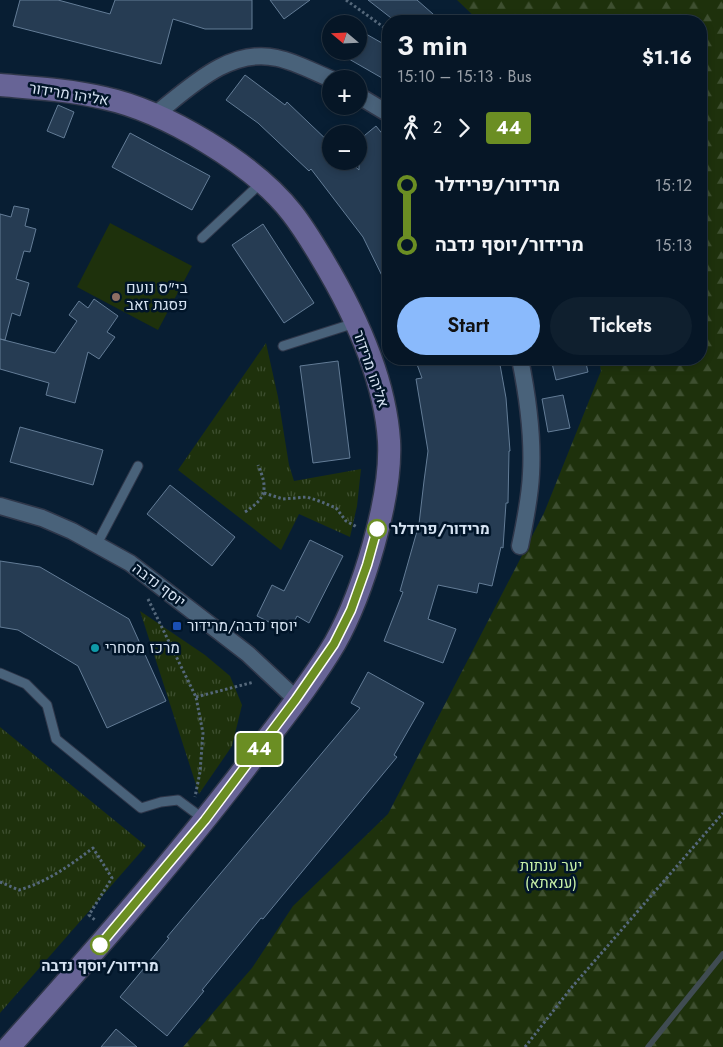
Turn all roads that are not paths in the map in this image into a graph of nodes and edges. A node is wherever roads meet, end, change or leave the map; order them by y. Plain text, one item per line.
1 (322, 75) edge
2 (0, 85) edge
3 (367, 101) edge
4 (382, 110) edge
5 (156, 114) junction
6 (262, 182) junction
7 (202, 238) dead end
8 (355, 323) junction
9 (283, 346) dead end
10 (521, 365) edge
11 (138, 466) dead end
12 (0, 506) edge
13 (97, 544) junction
14 (520, 546) dead end
15 (0, 673) edge
16 (296, 699) junction
17 (199, 815) junction
18 (9, 1047) edge

1 - 5 street
2 - 5 street, אליהו מרידור
3 - 4 street
5 - 6 street, אליהו מרידור
6 - 7 lane
6 - 8 street, אליהו מרידור
8 - 9 lane
8 - 16 street, אליהו מרידור
10 - 14 street
11 - 13 lane
12 - 13 street, יוסף נדבה
13 - 16 street, יוסף נדבה
15 - 17 lane
16 - 17 street, אליהו מרידור
17 - 18 street, אליהו מרידור

